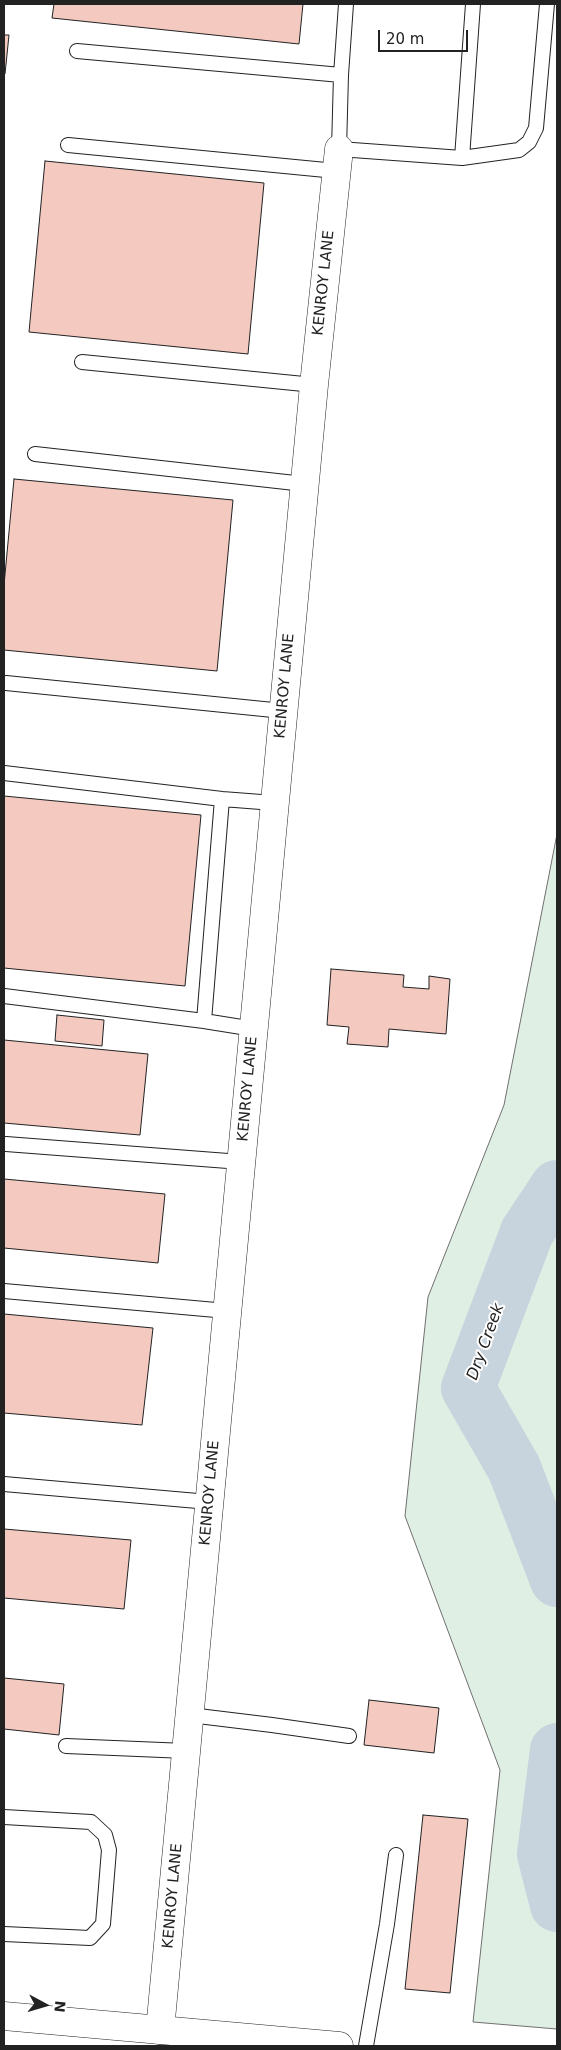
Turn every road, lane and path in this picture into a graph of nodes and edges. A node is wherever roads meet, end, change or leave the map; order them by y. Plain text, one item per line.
1 (346, 4) edge
2 (473, 4) edge
3 (547, 4) edge
4 (77, 51) dead end
5 (341, 75) junction
6 (68, 145) dead end
7 (462, 158) junction
8 (338, 160) junction
9 (82, 362) dead end
10 (314, 384) junction
11 (35, 454) dead end
12 (304, 484) junction
13 (6, 683) dead end
14 (283, 711) junction
15 (4, 773) edge
16 (222, 799) junction
17 (274, 803) junction
18 (4, 996) edge
19 (204, 1020) junction
20 (254, 1029) junction
21 (6, 1144) dead end
22 (241, 1162) junction
23 (4, 1291) edge
24 (227, 1311) junction
25 (4, 1484) edge
26 (209, 1502) junction
27 (190, 1715) junction
28 (349, 1736) dead end
29 (66, 1746) dead end
30 (186, 1751) junction
31 (4, 1817) edge
32 (396, 1855) dead end
33 (4, 1934) edge
34 (4, 2016) edge
35 (160, 2030) junction
36 (239, 2042) edge
37 (339, 2046) edge
38 (366, 2046) edge

1 - 5 lane
2 - 7 lane
3 - 7 lane
4 - 5 lane
5 - 8 lane
6 - 8 lane
7 - 8 lane
8 - 10 street, KENROY LANE
9 - 10 lane
10 - 12 street, KENROY LANE
11 - 12 lane
12 - 14 street, KENROY LANE
13 - 14 lane
14 - 17 street, KENROY LANE
15 - 16 lane
16 - 17 lane
16 - 19 lane
17 - 20 street, KENROY LANE
18 - 19 lane
19 - 20 lane
20 - 22 street, KENROY LANE
21 - 22 lane
22 - 24 street, KENROY LANE
23 - 24 lane
24 - 26 street, KENROY LANE
25 - 26 lane
26 - 27 street, KENROY LANE
27 - 28 lane
27 - 30 street, KENROY LANE
29 - 30 lane
30 - 35 street, KENROY LANE
31 - 33 lane
32 - 38 lane
34 - 35 street
35 - 36 street
36 - 37 street

